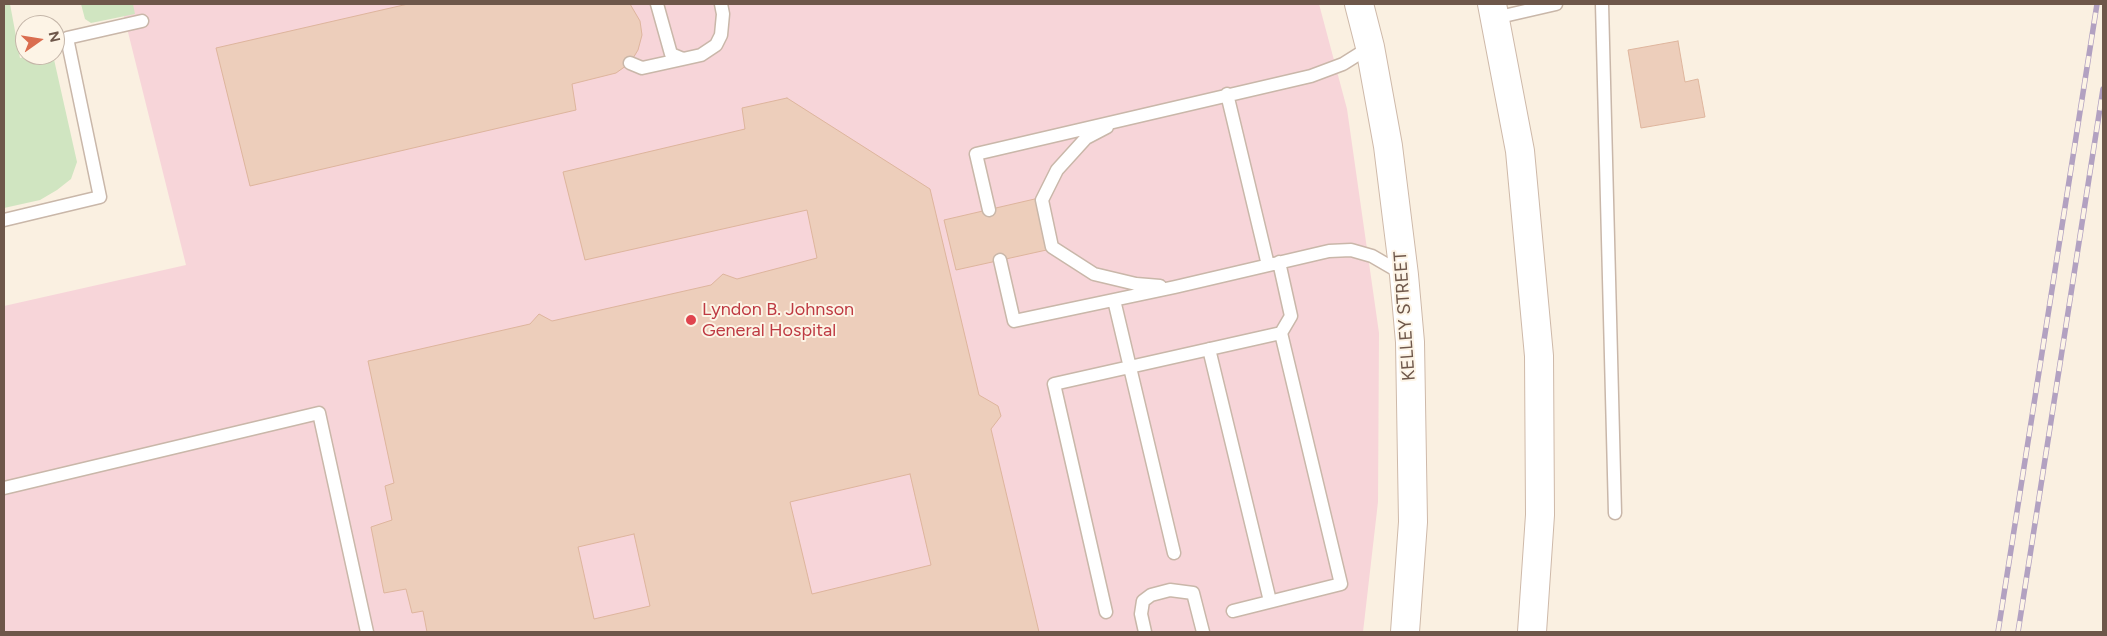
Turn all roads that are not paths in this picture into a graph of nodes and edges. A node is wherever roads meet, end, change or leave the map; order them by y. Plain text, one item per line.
1 (657, 4) edge
2 (721, 4) edge
3 (1359, 4) edge
4 (1556, 4) edge
5 (1602, 4) edge
6 (1494, 11) edge
7 (142, 21) dead end
8 (1370, 47) junction
9 (683, 59) junction
10 (630, 63) dead end
11 (1227, 94) junction
12 (1125, 118) junction
13 (989, 210) dead end
14 (4, 220) edge
15 (1000, 260) dead end
16 (1274, 264) junction
17 (1404, 275) junction
18 (1174, 287) junction
19 (1114, 300) junction
20 (1281, 333) junction
21 (1209, 349) junction
22 (1129, 367) junction
23 (4, 488) edge
24 (1615, 513) dead end
25 (1174, 553) dead end
26 (1270, 600) junction
27 (1234, 611) dead end
28 (1106, 612) dead end
29 (367, 632) edge
30 (1145, 632) edge
31 (1204, 632) edge
32 (1405, 632) edge
33 (1532, 632) edge

1 - 9 lane
2 - 9 lane
3 - 8 main road, KELLEY STREET
4 - 6 lane
5 - 24 lane
6 - 33 main road
7 - 14 lane
8 - 11 lane
8 - 17 main road, KELLEY STREET
9 - 10 lane
11 - 12 lane
11 - 16 lane
12 - 13 lane
12 - 18 lane
15 - 19 lane
16 - 17 lane
16 - 18 lane
16 - 20 lane
17 - 32 main road, KELLEY STREET
18 - 19 lane
19 - 22 lane
20 - 21 lane
20 - 26 lane
21 - 22 lane
21 - 26 lane
22 - 25 lane
22 - 28 lane
23 - 29 lane
26 - 27 lane
30 - 31 lane

